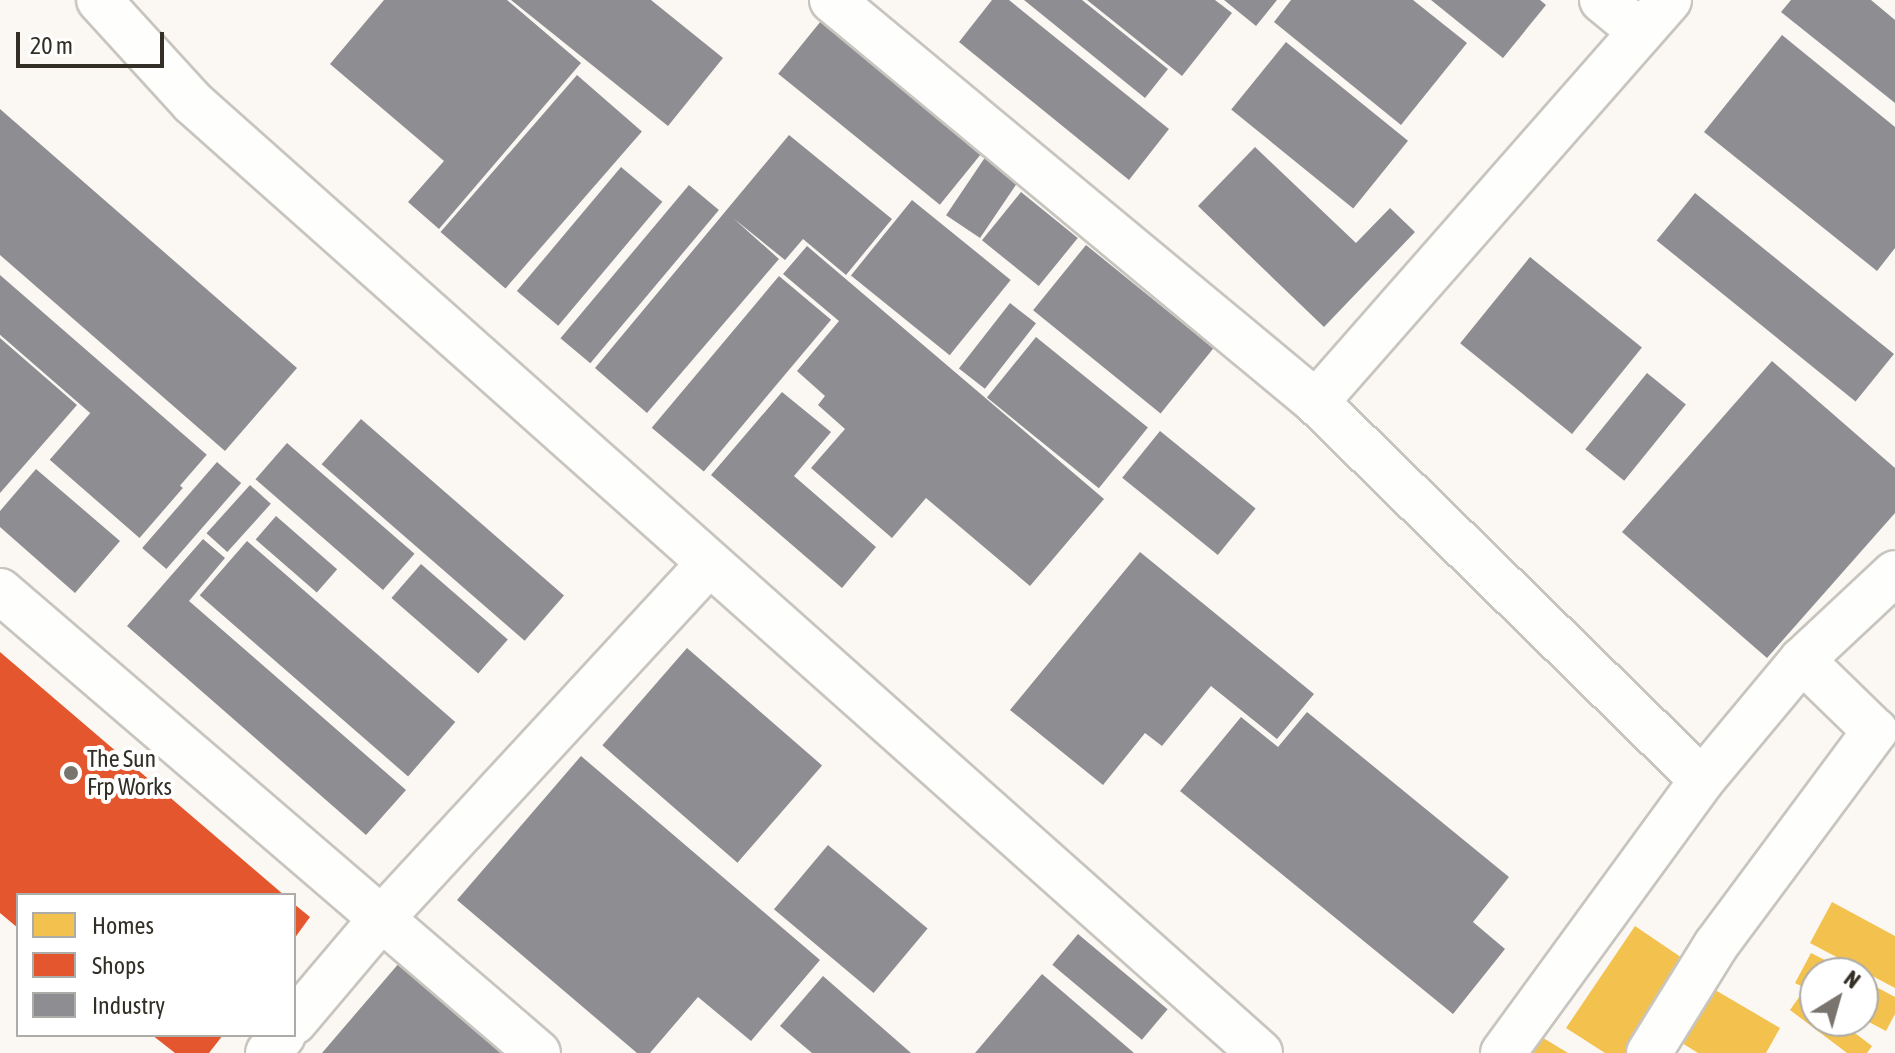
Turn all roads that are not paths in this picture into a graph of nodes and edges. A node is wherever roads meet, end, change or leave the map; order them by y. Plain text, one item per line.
1 (99, 0) edge
2 (832, 0) edge
3 (1602, 0) edge
4 (1655, 16) edge
5 (1316, 402) junction
6 (709, 563) junction
7 (1895, 573) edge
8 (0, 591) edge
9 (1802, 660) junction
10 (1702, 780) junction
11 (381, 919) junction
12 (296, 1020) edge
13 (281, 1037) edge
14 (268, 1053) edge
15 (538, 1053) edge
16 (1260, 1053) edge
17 (1503, 1053) edge
18 (1649, 1053) edge

1 - 6 street
2 - 5 street
3 - 4 street
4 - 5 street
5 - 10 street
6 - 11 street
6 - 16 street
7 - 9 street
8 - 11 street
9 - 10 street
9 - 18 street
10 - 17 street
11 - 12 street
11 - 15 street
13 - 14 street

